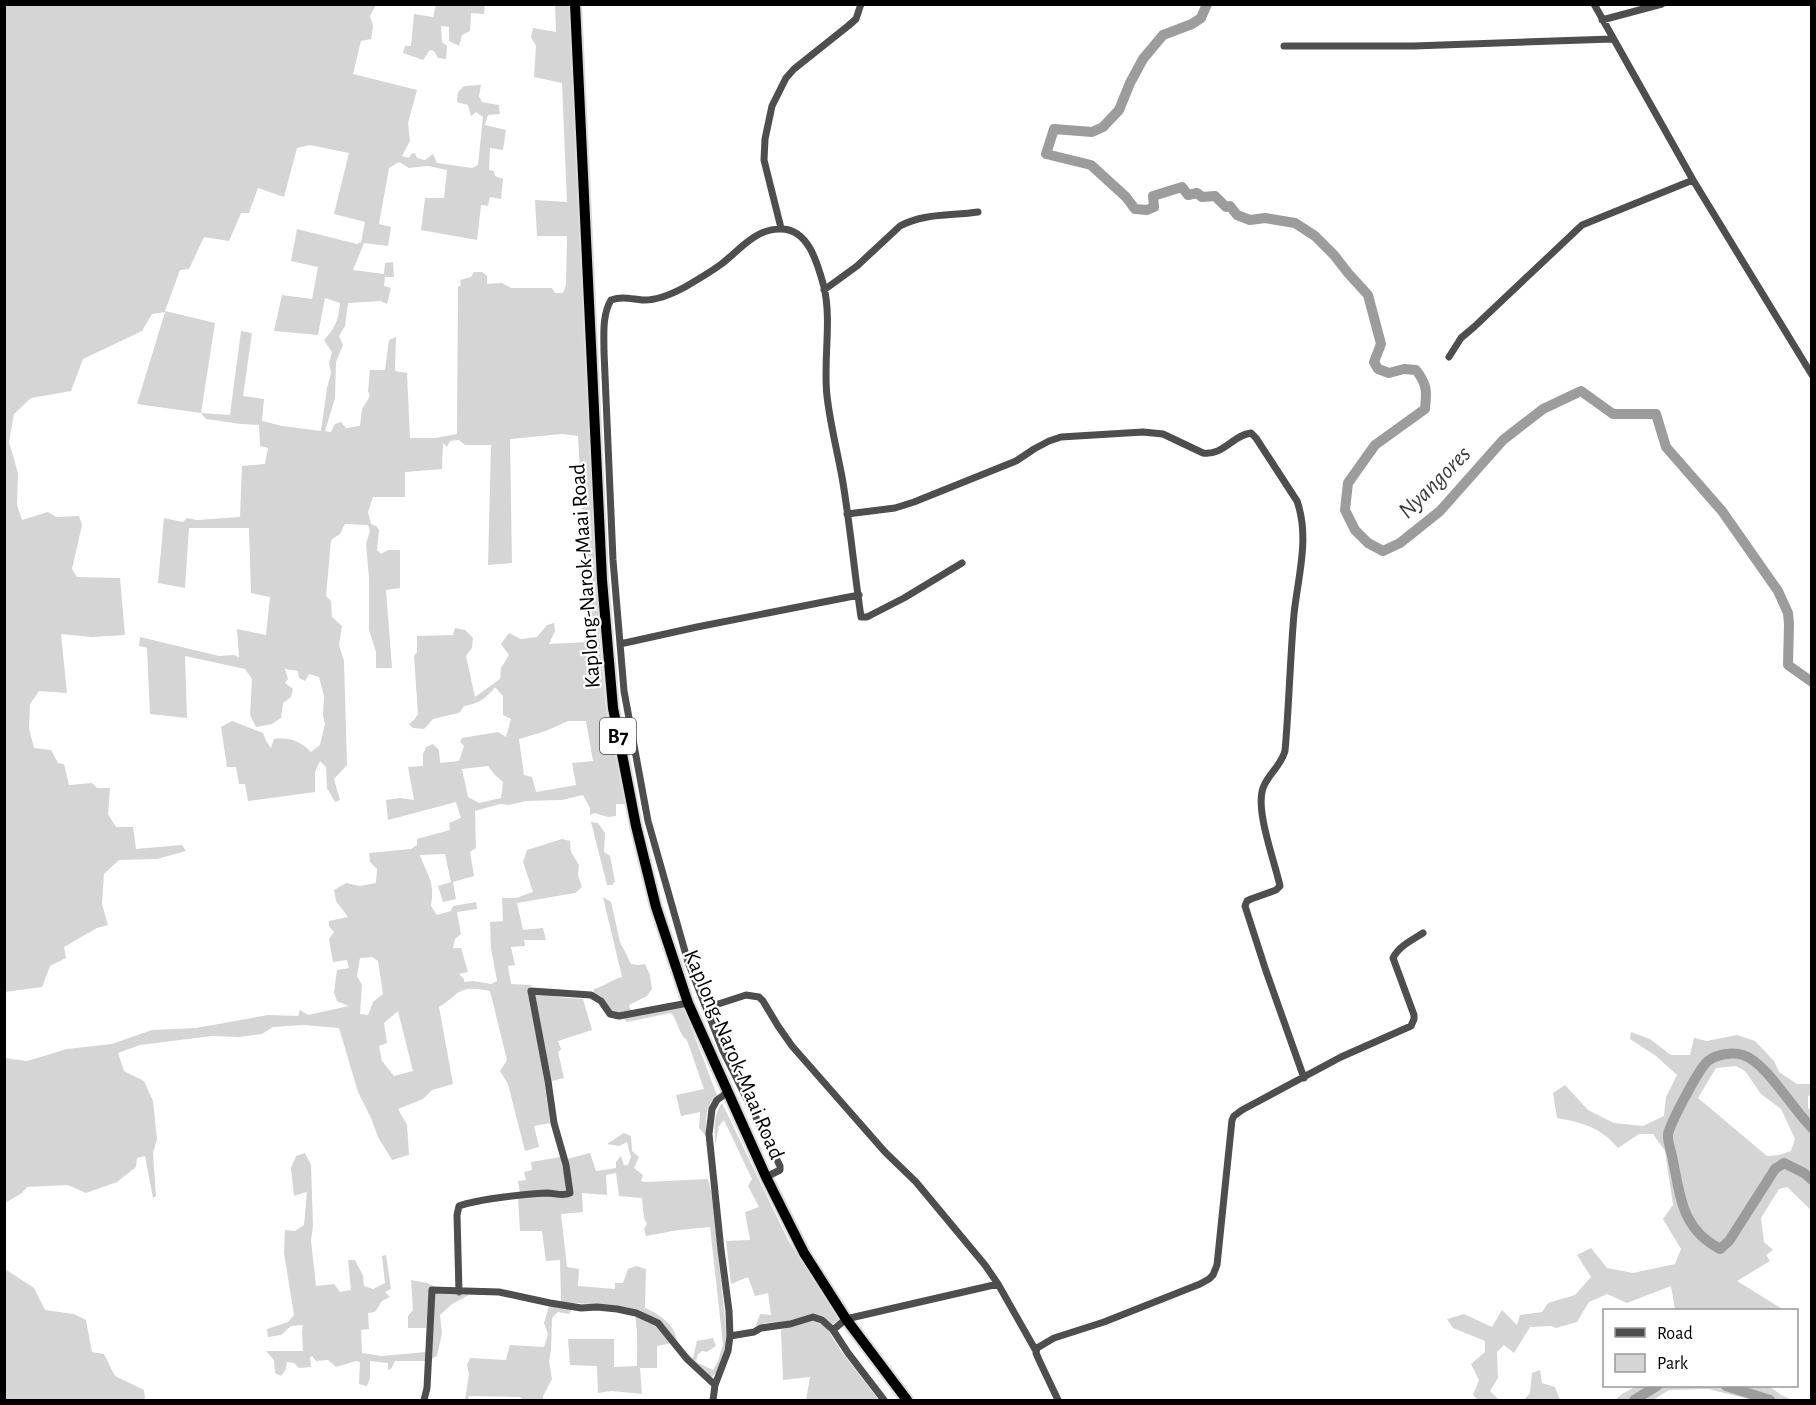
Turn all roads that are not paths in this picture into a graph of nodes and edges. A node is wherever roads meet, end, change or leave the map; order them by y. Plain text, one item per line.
1 (576, 4) edge
2 (861, 4) edge
3 (1594, 4) edge
4 (1662, 4) edge
5 (1602, 20) junction
6 (1612, 39) junction
7 (1284, 46) dead end
8 (1693, 180) junction
9 (978, 212) dead end
10 (781, 228) junction
11 (824, 290) junction
12 (1449, 357) dead end
13 (1812, 375) edge
14 (848, 514) junction
15 (962, 563) dead end
16 (859, 595) junction
17 (620, 644) junction
18 (640, 779) junction
19 (627, 781) junction
20 (667, 892) junction
21 (654, 897) junction
22 (1423, 933) dead end
23 (688, 1003) junction
24 (706, 1008) junction
25 (1304, 1078) junction
26 (728, 1092) junction
27 (766, 1177) junction
28 (998, 1284) junction
29 (459, 1292) junction
30 (846, 1319) junction
31 (833, 1330) junction
32 (730, 1336) junction
33 (1036, 1351) junction
34 (715, 1385) junction
35 (424, 1401) edge
36 (712, 1401) edge
37 (884, 1401) edge
38 (907, 1401) edge
39 (1058, 1401) edge

1 - 19 highway, Kaplong-Narok-Maai Road / B7
2 - 10 street
3 - 5 street
4 - 5 street
5 - 6 street
6 - 7 street
6 - 8 street
8 - 12 street
8 - 13 street
9 - 11 street
10 - 11 street
10 - 17 street
11 - 14 street
14 - 16 street
14 - 25 street
15 - 16 street
16 - 17 street
17 - 18 street
18 - 19 street
18 - 20 street
19 - 21 highway, Kaplong-Narok-Maai Road / B7
20 - 21 street
20 - 24 street
21 - 23 highway, Kaplong-Narok-Maai Road / B7
22 - 25 street
23 - 26 highway, Kaplong-Narok-Maai Road / B7
23 - 29 street
24 - 27 street
24 - 28 street
25 - 33 street
26 - 27 highway, Kaplong-Narok-Maai Road / B7
26 - 32 street
27 - 30 highway, Kaplong-Narok-Maai Road / B7
28 - 30 street
28 - 33 street
29 - 34 street
29 - 35 street
30 - 31 street
30 - 38 highway, Kaplong-Narok-Maai Road / B7
31 - 32 street
31 - 37 street
32 - 34 street
33 - 39 street
34 - 36 street

